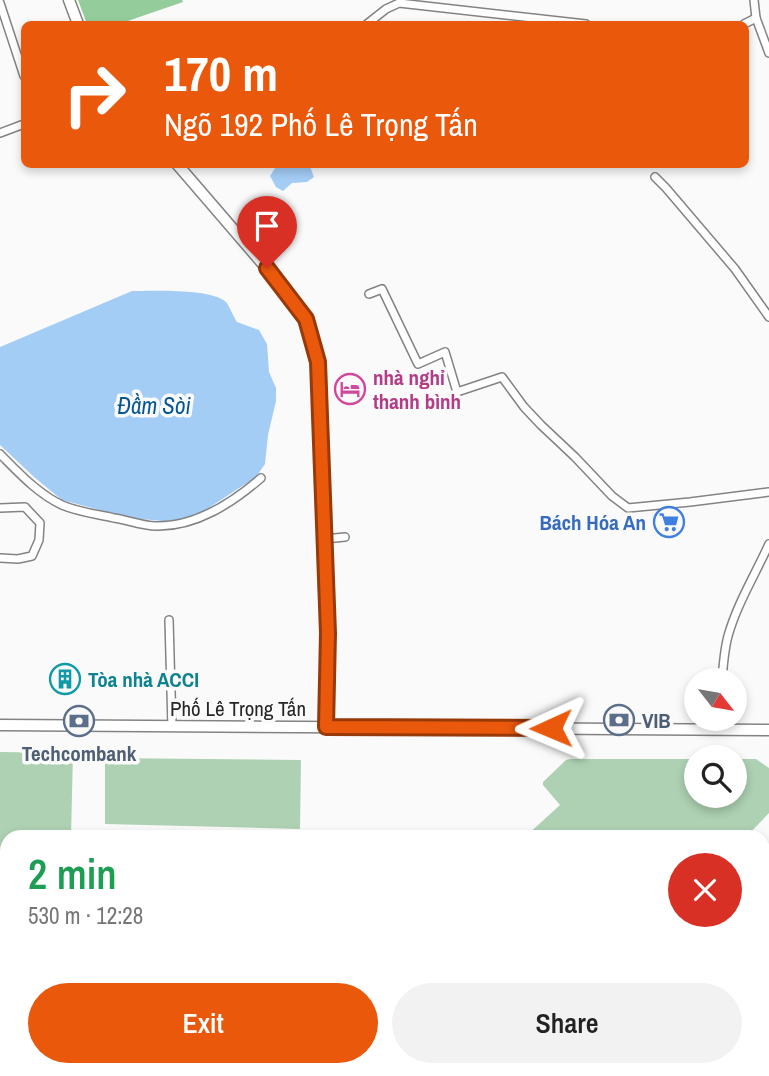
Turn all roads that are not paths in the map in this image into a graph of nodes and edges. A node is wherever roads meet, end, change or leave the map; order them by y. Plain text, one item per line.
1 (69, 0) edge
2 (754, 0) edge
3 (0, 3) edge
4 (756, 18) junction
5 (77, 21) edge
6 (371, 21) edge
7 (559, 21) edge
8 (749, 22) edge
9 (769, 53) edge
10 (21, 67) edge
11 (21, 125) edge
12 (0, 133) edge
13 (180, 168) edge
14 (655, 177) dead end
15 (369, 295) dead end
16 (769, 317) edge
17 (0, 454) edge
18 (261, 478) dead end
19 (769, 492) edge
20 (0, 508) edge
21 (345, 537) dead end
22 (325, 539) junction
23 (769, 544) edge
24 (0, 558) edge
25 (169, 620) dead end
26 (723, 668) edge
27 (684, 724) edge
28 (0, 725) edge
29 (172, 727) junction
30 (326, 727) junction
31 (747, 727) edge
32 (769, 730) edge

1 - 5 main road
2 - 4 street
3 - 10 street
4 - 8 street
4 - 9 street
6 - 7 street
11 - 12 street
13 - 22 main road
14 - 16 street
15 - 19 street
17 - 18 street
20 - 24 street
21 - 22 street
22 - 30 main road
23 - 26 street
25 - 29 street
27 - 30 main road, Phố Lê Trọng Tấn
28 - 29 main road, Phố Lê Trọng Tấn
29 - 30 main road, Phố Lê Trọng Tấn
31 - 32 main road, Phố Lê Trọng Tấn

